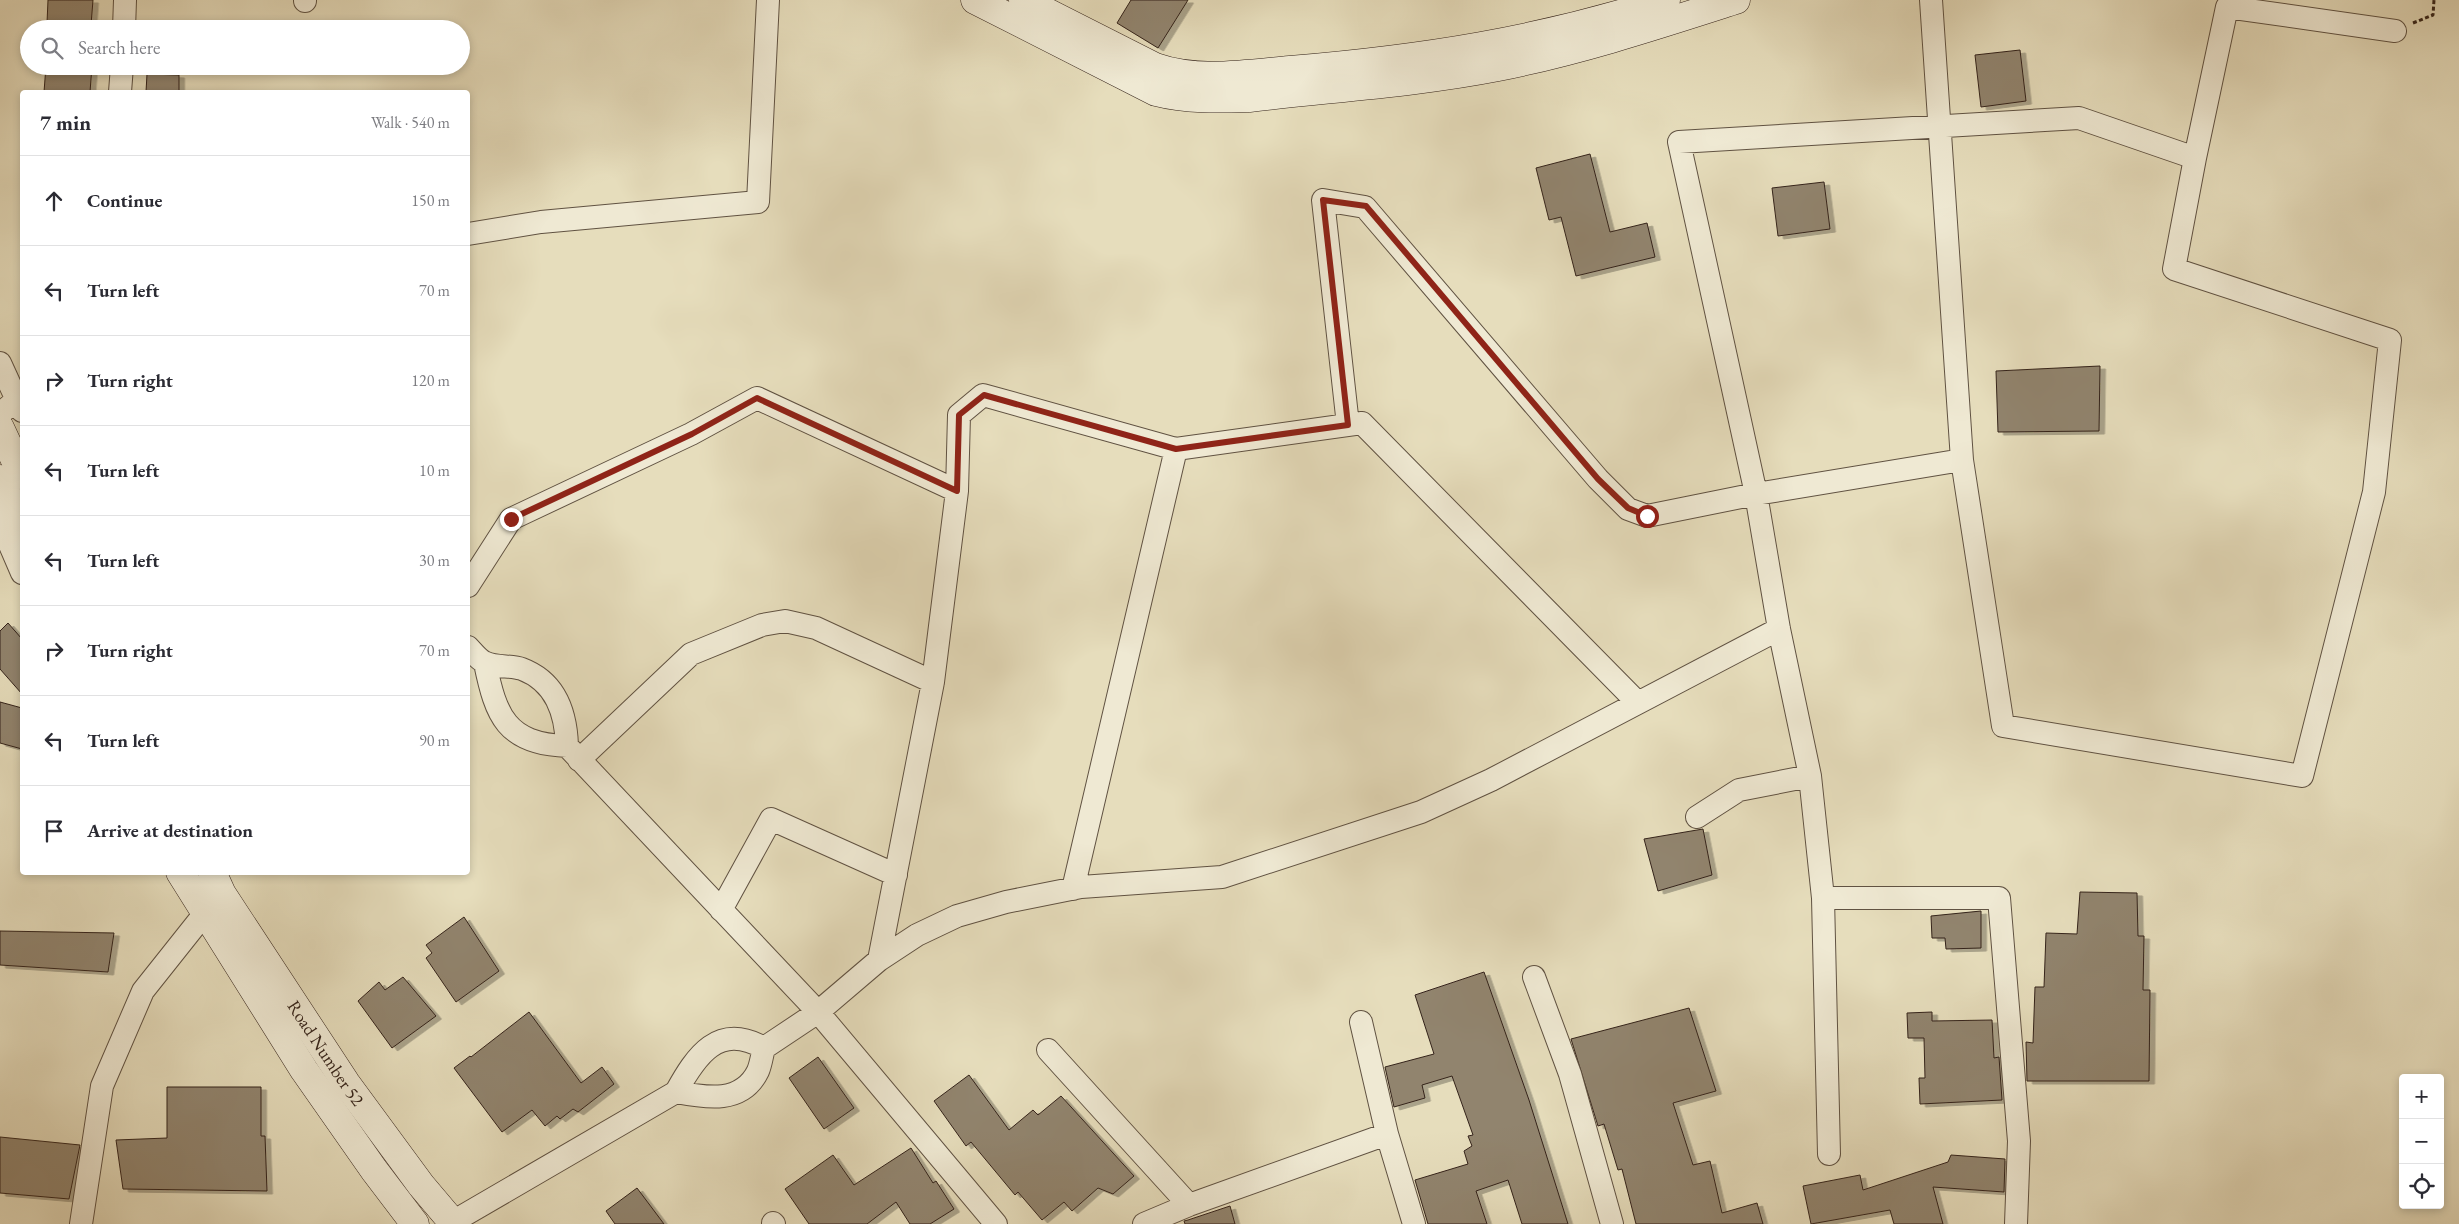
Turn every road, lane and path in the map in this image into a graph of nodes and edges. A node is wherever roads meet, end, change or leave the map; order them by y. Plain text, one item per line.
1 (125, 0) edge
2 (768, 0) edge
3 (975, 0) edge
4 (1023, 0) edge
5 (1666, 0) edge
6 (1736, 0) edge
7 (1931, 0) edge
8 (2434, 0) edge
9 (124, 20) edge
10 (2395, 31) joint
11 (121, 75) edge
12 (120, 90) edge
13 (1939, 127) junction
14 (2195, 158) junction
15 (470, 234) edge
16 (0, 363) edge
17 (20, 400) edge
18 (20, 403) edge
19 (0, 414) edge
20 (1348, 425) junction
21 (0, 428) edge
22 (1176, 449) junction
23 (1962, 460) junction
24 (20, 471) edge
25 (0, 479) edge
26 (957, 491) junction
27 (1756, 494) junction
28 (0, 522) edge
29 (20, 524) edge
30 (20, 568) edge
31 (470, 583) edge
32 (1779, 628) junction
33 (470, 648) edge
34 (484, 662) junction
35 (932, 682) junction
36 (1637, 702) junction
37 (573, 753) junction
38 (1810, 776) junction
39 (1697, 817) dead end
40 (896, 874) junction
41 (180, 875) edge
42 (214, 888) edge
43 (1073, 889) junction
44 (1823, 898) junction
45 (722, 910) junction
46 (879, 960) junction
47 (1534, 977) dead end
48 (818, 1012) junction
49 (1361, 1022) dead end
50 (764, 1048) junction
51 (1048, 1050) dead end
52 (676, 1092) junction
53 (1387, 1134) junction
54 (1829, 1154) dead end
55 (1189, 1205) junction
56 (452, 1223) edge
57 (80, 1224) edge
58 (415, 1224) edge
59 (996, 1224) edge
60 (1144, 1224) edge
61 (1414, 1224) edge
62 (1612, 1224) edge
63 (2016, 1224) edge

1 - 9 street
2 - 15 street
3 - 6 street
4 - 5 street
7 - 13 street
8 - 10 path
10 - 14 street
11 - 12 street
13 - 14 street
13 - 23 street
13 - 27 street
14 - 23 street
16 - 17 street
18 - 19 street
20 - 22 street
20 - 27 street
20 - 36 street
21 - 24 street
22 - 26 street
22 - 43 street
23 - 27 street
25 - 29 street
26 - 31 street
26 - 35 street
27 - 32 street
28 - 30 street
32 - 36 street
32 - 38 street
33 - 34 street
34 - 37 street
34 - 37 street
35 - 37 street
35 - 40 street
36 - 43 street
37 - 45 street
38 - 39 street
38 - 44 street
40 - 45 street
40 - 46 street
41 - 42 street, Road Number 52
42 - 56 street, Road Number 52
42 - 57 street
42 - 58 street, Road Number 52
43 - 46 street
44 - 54 street
44 - 63 street
45 - 48 street
46 - 48 street
47 - 62 street
48 - 50 street
48 - 59 street
49 - 53 street
50 - 52 street
50 - 52 street
51 - 55 street
52 - 56 street
53 - 55 street
53 - 61 street
55 - 60 street

